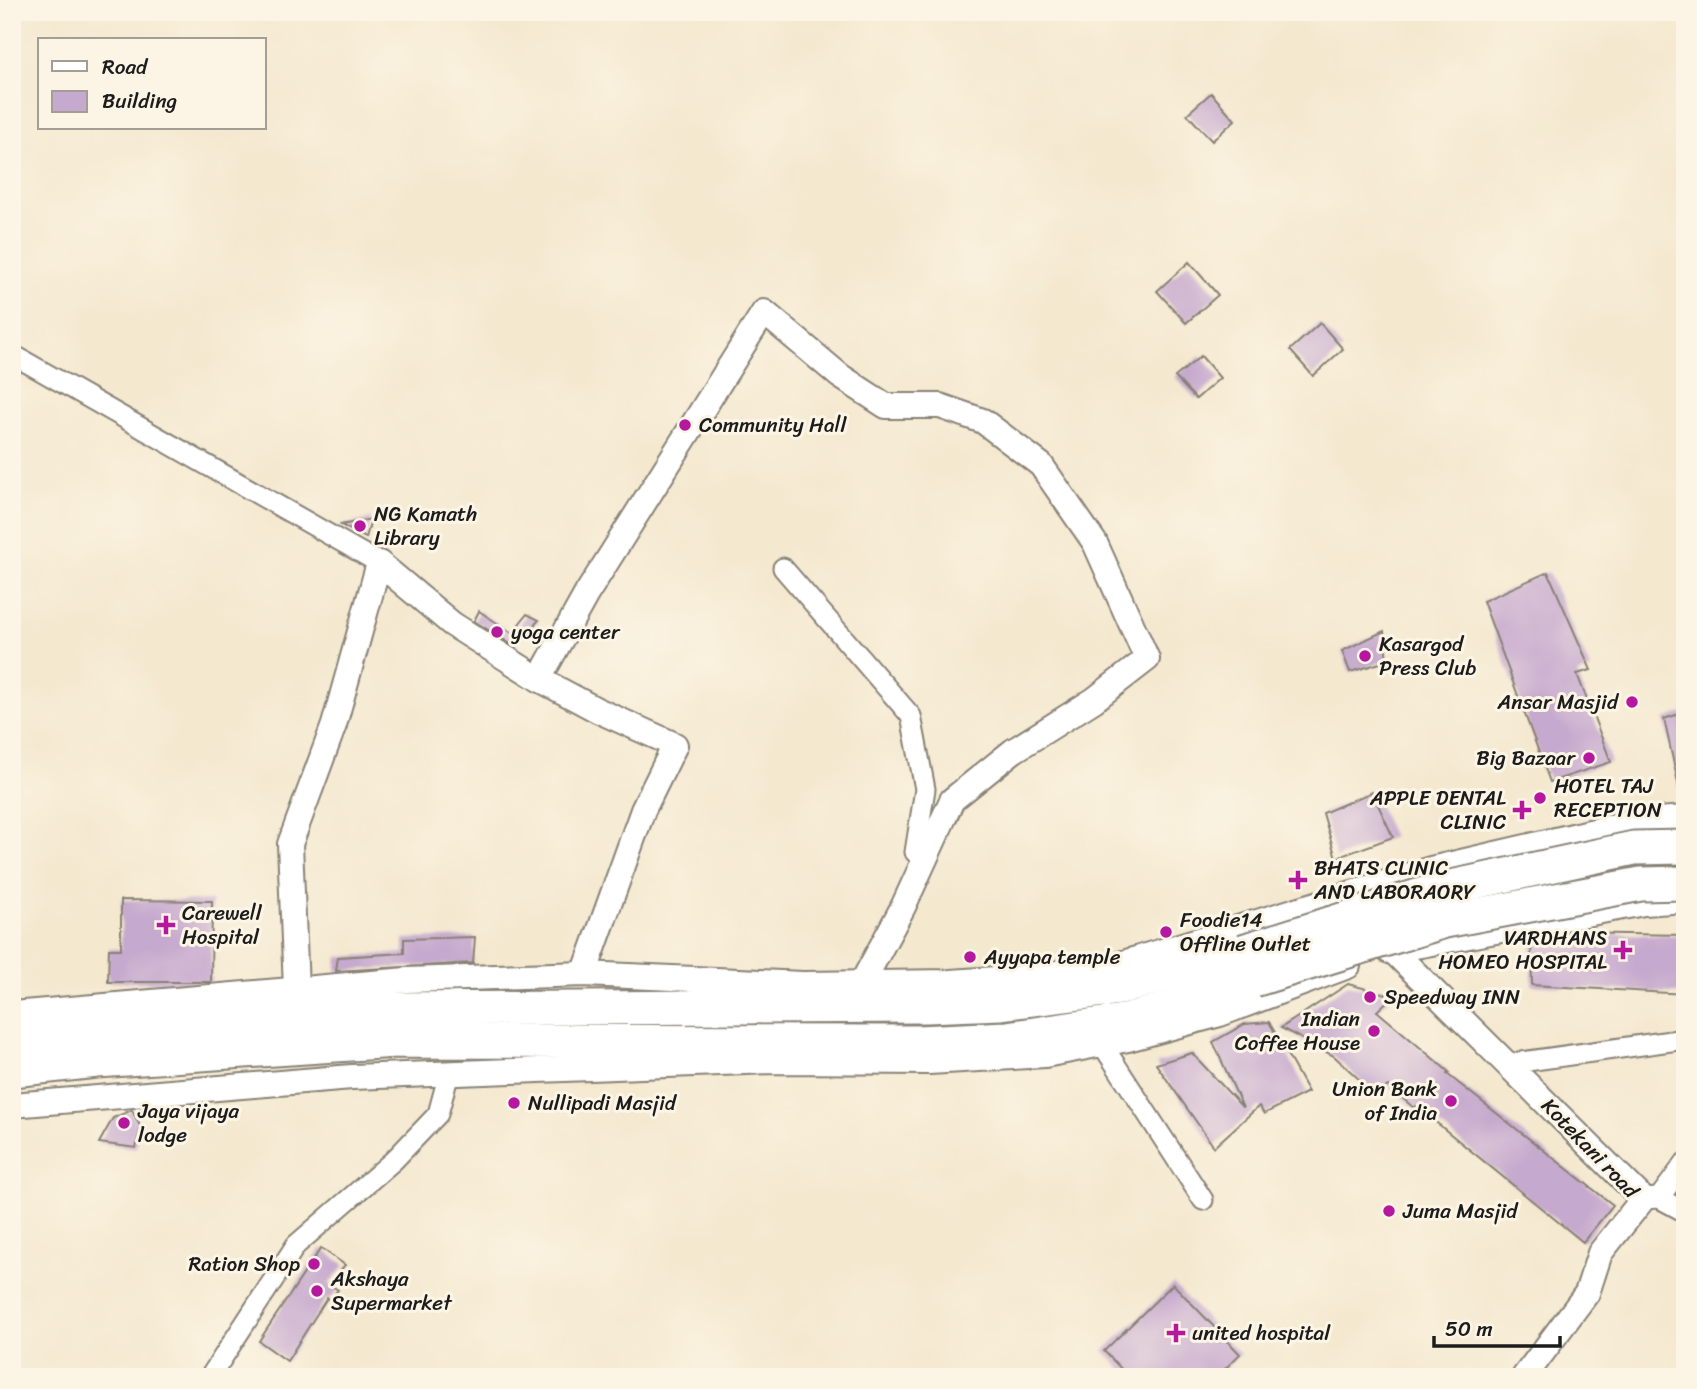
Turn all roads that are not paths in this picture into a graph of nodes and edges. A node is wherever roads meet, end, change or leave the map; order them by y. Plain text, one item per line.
1 (12, 366) edge
2 (379, 563) junction
3 (783, 568) dead end
4 (538, 679) junction
5 (1685, 818) edge
6 (1685, 847) edge
7 (923, 860) junction
8 (1685, 883) edge
9 (1685, 900) edge
10 (1392, 950) junction
11 (1248, 965) junction
12 (584, 974) junction
13 (862, 983) junction
14 (296, 989) junction
15 (12, 1014) edge
16 (12, 1038) edge
17 (1685, 1039) edge
18 (1102, 1044) junction
19 (1507, 1064) junction
20 (12, 1070) edge
21 (450, 1073) junction
22 (12, 1105) edge
23 (1685, 1163) edge
24 (1651, 1198) junction
25 (1203, 1200) dead end
26 (1685, 1212) edge
27 (210, 1377) edge
28 (1524, 1377) edge

1 - 2 street
2 - 4 street
2 - 14 street
3 - 7 street
4 - 7 street
4 - 12 street
5 - 13 street
6 - 11 highway, bridge
7 - 13 street
8 - 11 highway, bridge
9 - 10 street
10 - 18 street
10 - 19 street, Kotekani road
11 - 16 highway
11 - 20 highway
12 - 13 street
12 - 14 street
14 - 15 street
17 - 19 street
18 - 21 street
18 - 25 street
19 - 24 street, Kotekani road
21 - 22 street
21 - 27 street
23 - 24 street
24 - 26 street
24 - 28 street, Kotekani road

